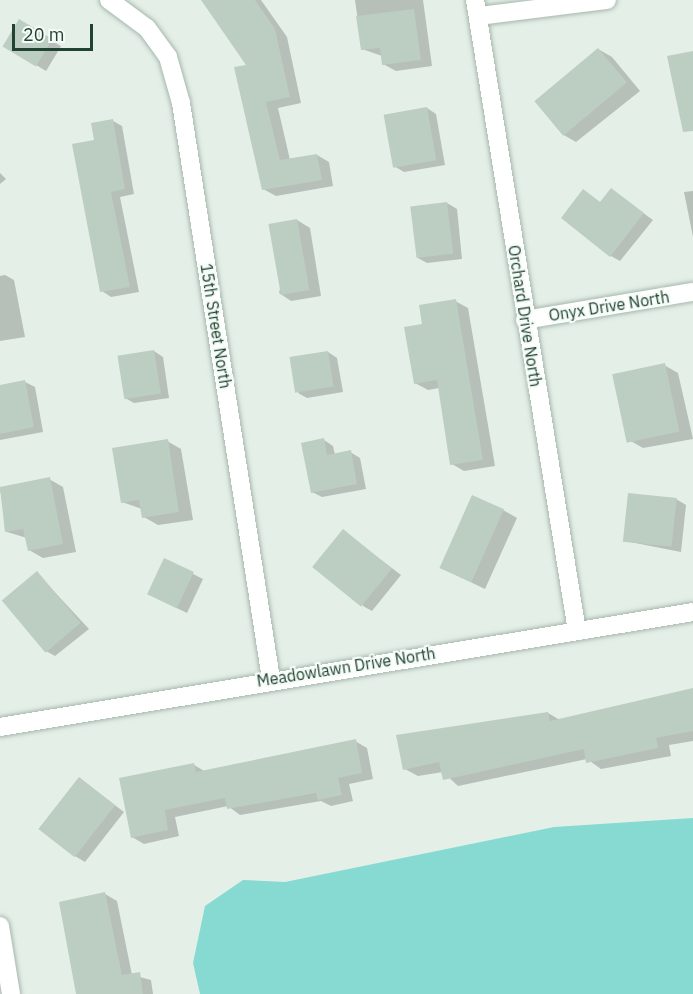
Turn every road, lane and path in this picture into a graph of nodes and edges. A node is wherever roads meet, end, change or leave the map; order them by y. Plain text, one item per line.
1 (109, 0) edge
2 (607, 0) edge
3 (477, 8) edge
4 (693, 292) edge
5 (525, 320) junction
6 (693, 612) edge
7 (578, 632) junction
8 (271, 679) junction
9 (0, 727) edge
10 (0, 926) edge
11 (11, 994) edge

1 - 8 street, 15th Street North
2 - 3 street
3 - 5 street, Orchard Drive North
4 - 5 street, Onyx Drive North
5 - 7 street, Orchard Drive North
6 - 7 street, Meadowlawn Drive North
7 - 8 street, Meadowlawn Drive North
8 - 9 street, Meadowlawn Drive North
10 - 11 street

